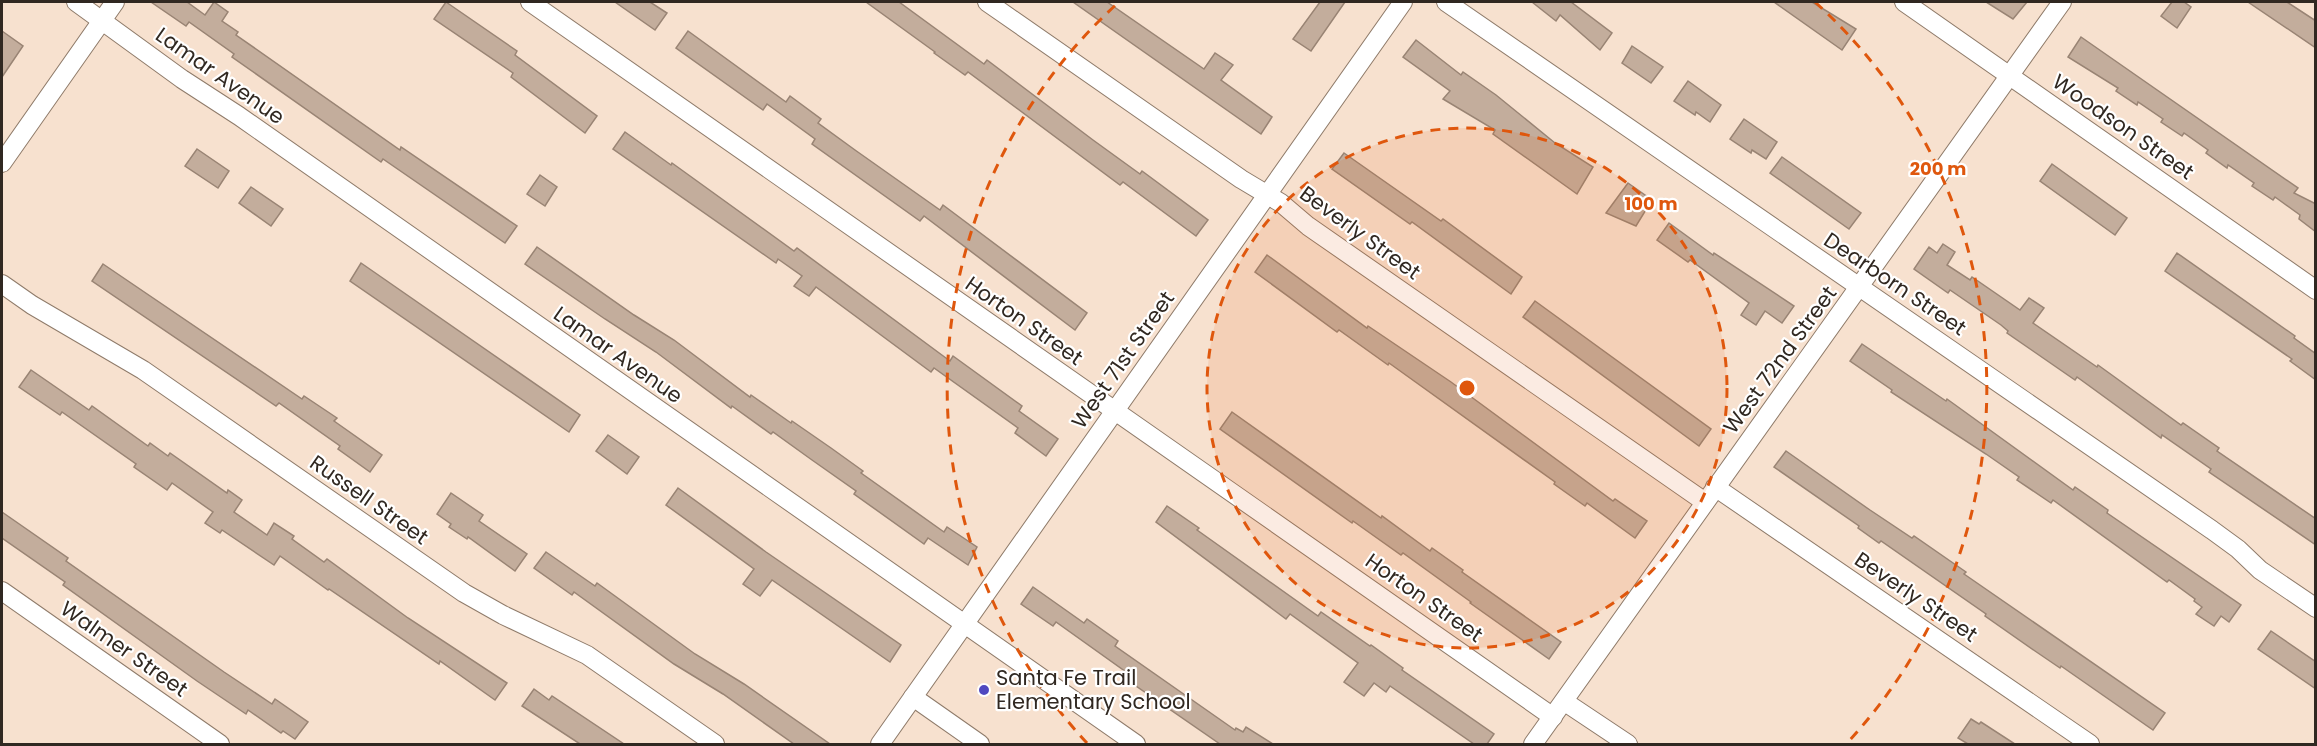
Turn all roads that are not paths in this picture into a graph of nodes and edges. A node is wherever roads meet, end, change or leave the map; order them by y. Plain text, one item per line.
1 (76, 2) edge
2 (115, 2) edge
3 (530, 2) edge
4 (987, 2) edge
5 (1403, 2) edge
6 (1446, 2) edge
7 (1904, 2) edge
8 (2062, 2) edge
9 (102, 19) junction
10 (2010, 74) junction
11 (2, 163) edge
12 (1267, 195) junction
13 (2, 284) edge
14 (1860, 288) junction
15 (2316, 290) edge
16 (1115, 411) junction
17 (1710, 494) junction
18 (2, 591) edge
19 (2316, 608) edge
20 (965, 624) junction
21 (913, 698) junction
22 (1565, 702) junction
23 (1553, 717) junction
24 (220, 744) edge
25 (715, 744) edge
26 (880, 744) edge
27 (980, 744) edge
28 (1136, 744) edge
29 (1533, 744) edge
30 (1628, 744) edge
31 (2090, 744) edge

1 - 9 street, Lamar Avenue
2 - 9 street
3 - 16 street, Horton Street
4 - 12 street, Beverly Street
5 - 12 street, West 71st Street
6 - 14 street, Dearborn Street
7 - 10 street, Woodson Street
8 - 10 street, West 72nd Street
9 - 11 street
9 - 20 street, Lamar Avenue
10 - 14 street, West 72nd Street
10 - 15 street, Woodson Street
12 - 16 street, West 71st Street
12 - 17 street, Beverly Street
13 - 25 street, Russell Street
14 - 17 street, West 72nd Street
14 - 19 street, Dearborn Street
16 - 20 street, West 71st Street
16 - 23 street, Horton Street
17 - 22 street, West 72nd Street
17 - 31 street, Beverly Street
18 - 24 street, Walmer Street
20 - 21 street, West 71st Street
20 - 28 street, Lamar Avenue
21 - 26 street, West 71st Street
21 - 27 street
22 - 23 street, West 72nd Street
22 - 30 street
23 - 29 street, West 72nd Street

